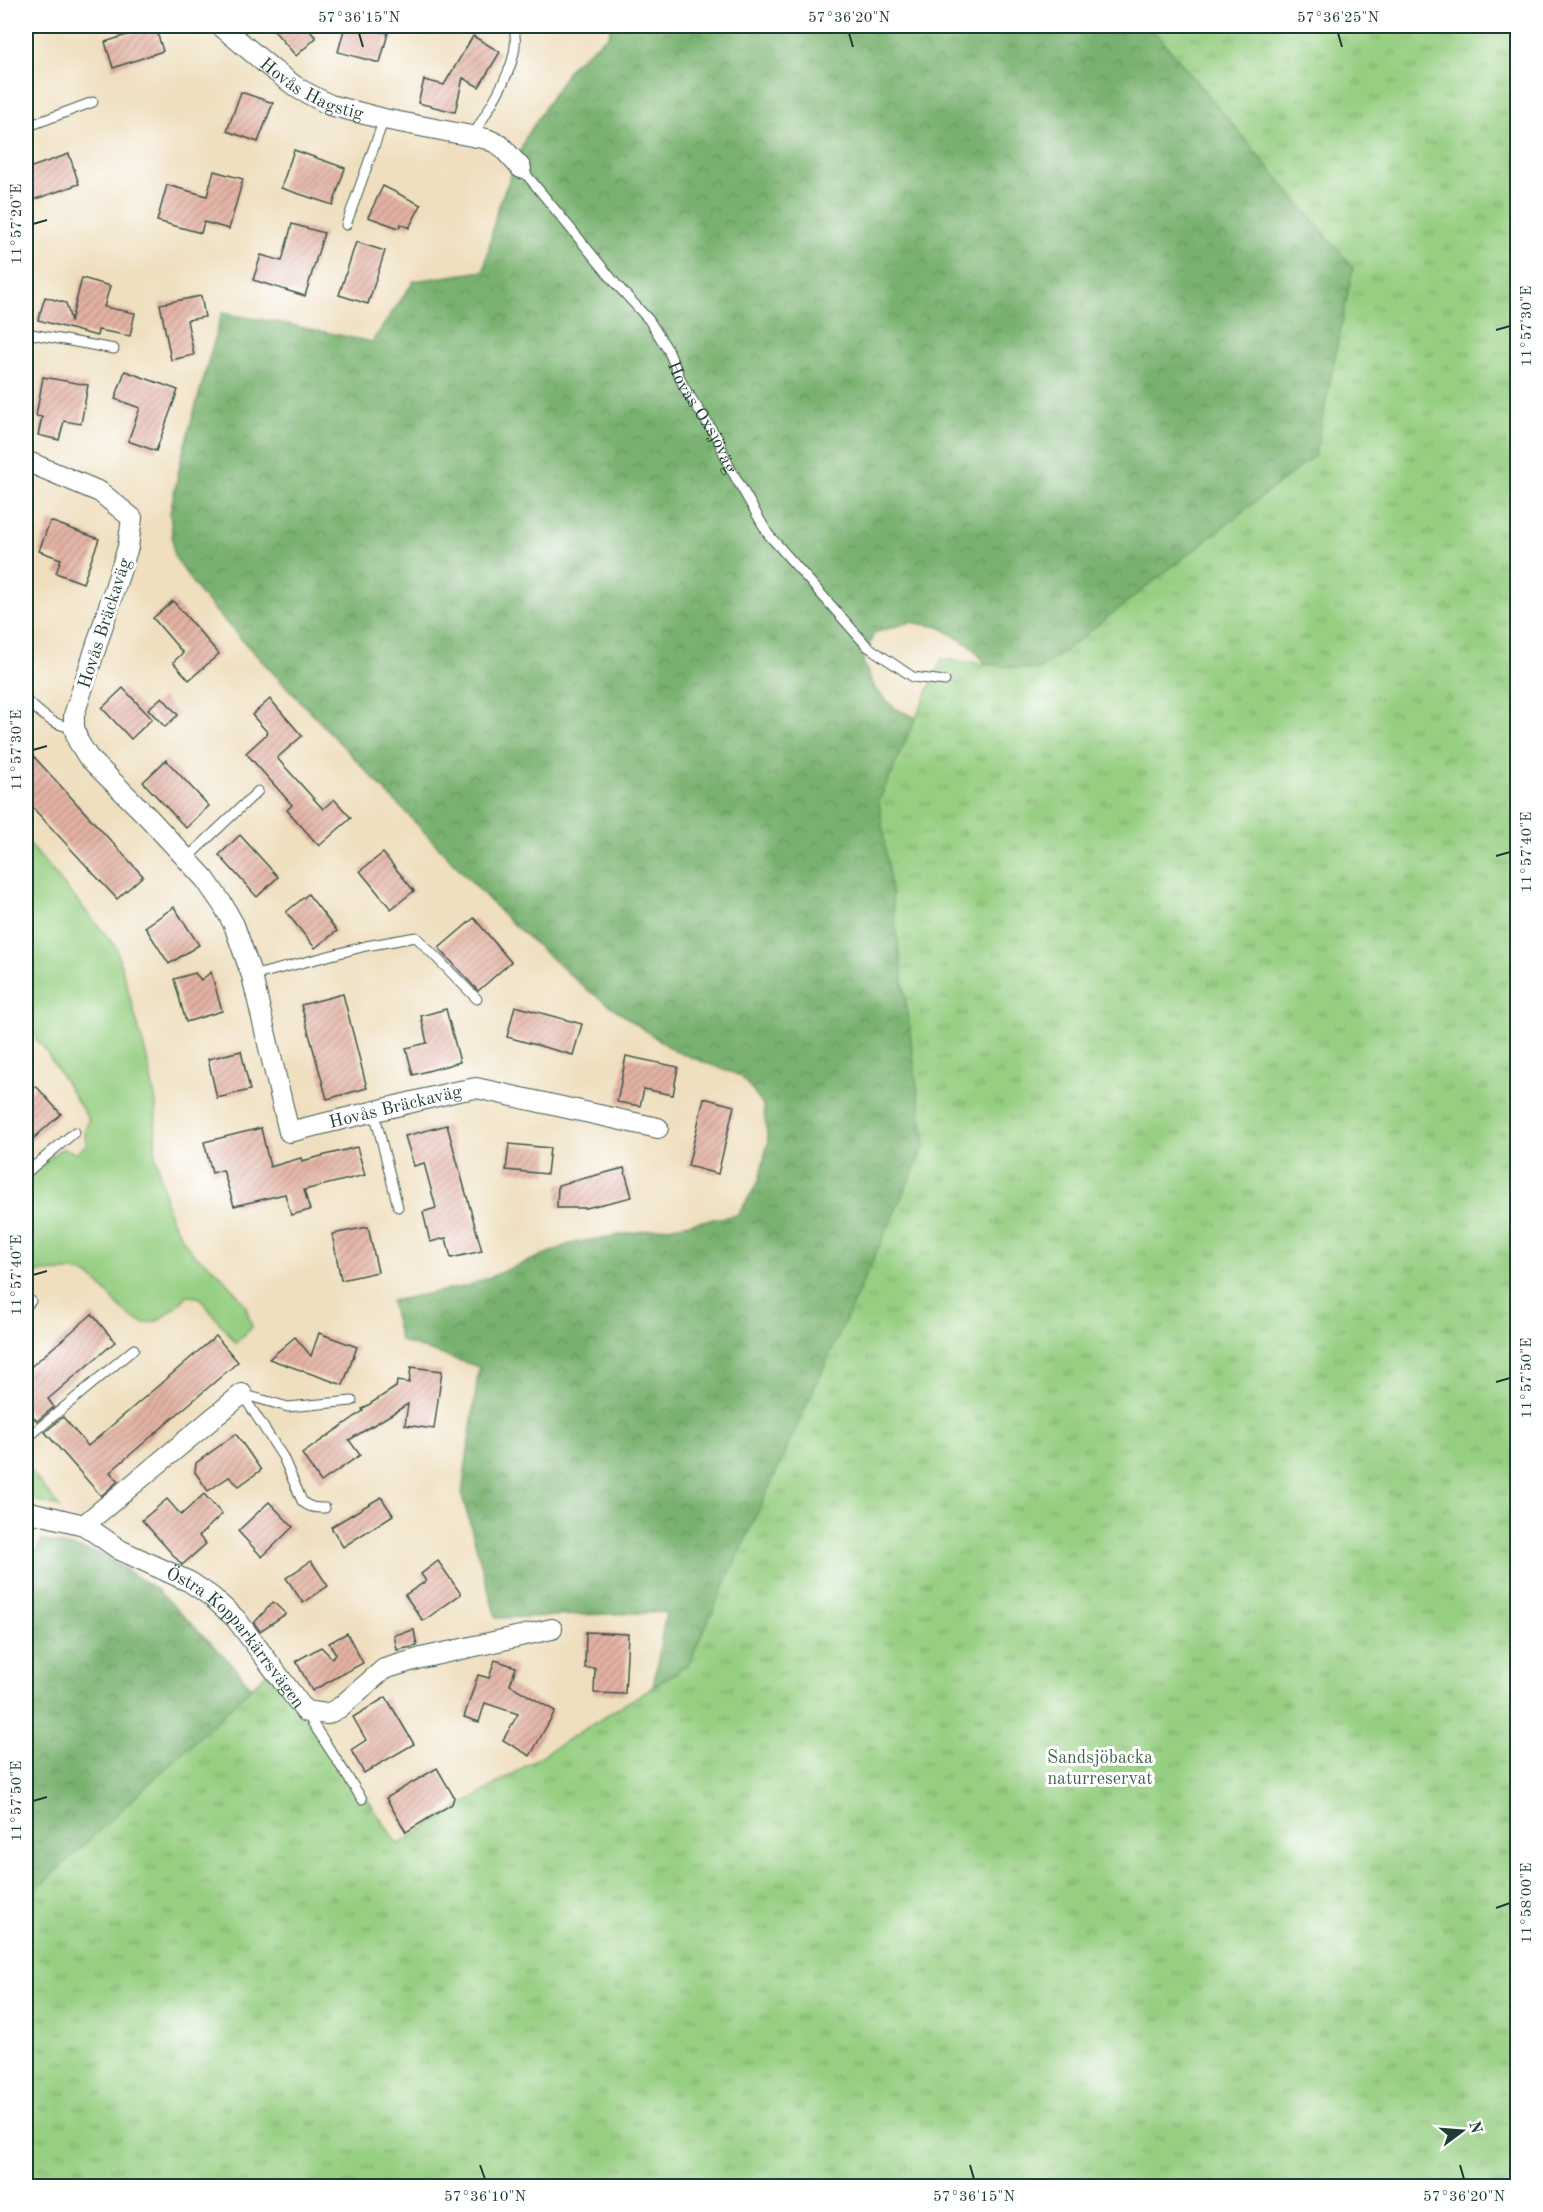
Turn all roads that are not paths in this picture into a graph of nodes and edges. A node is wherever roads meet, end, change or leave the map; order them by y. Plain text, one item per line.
1 (221, 26) edge
2 (513, 26) edge
3 (93, 102) dead end
4 (384, 119) junction
5 (26, 127) edge
6 (473, 136) junction
7 (521, 168) joint
8 (346, 225) dead end
9 (26, 333) edge
10 (114, 349) dead end
11 (26, 461) edge
12 (945, 681) dead end
13 (26, 700) edge
14 (74, 727) junction
15 (258, 791) dead end
16 (186, 859) junction
17 (252, 976) junction
18 (477, 999) dead end
19 (374, 1111) junction
20 (658, 1128) dead end
21 (75, 1132) dead end
22 (26, 1173) edge
23 (398, 1207) dead end
24 (134, 1349) dead end
25 (242, 1394) junction
26 (352, 1401) dead end
27 (26, 1439) edge
28 (325, 1508) dead end
29 (26, 1511) edge
30 (84, 1525) junction
31 (552, 1629) dead end
32 (305, 1711) junction
33 (362, 1799) dead end

1 - 4 street, Hovås Hagstig
2 - 6 lane
3 - 5 lane
4 - 6 street, Hovås Hagstig
4 - 8 lane, Hovås Hagstig
6 - 7 street, Hovås Oxsjöväg
7 - 12 lane, Hovås Oxsjöväg
9 - 10 lane
11 - 14 street, Hovås Bräckaväg
13 - 14 lane
14 - 16 street, Hovås Bräckaväg
15 - 16 lane
16 - 17 street, Hovås Bräckaväg
17 - 18 lane
17 - 19 street, Hovås Bräckaväg
19 - 20 street, Hovås Bräckaväg
19 - 23 lane
21 - 22 lane
24 - 27 lane
25 - 26 lane
25 - 28 lane
25 - 30 street
29 - 30 street, Östra Kopparkärrsvägen
30 - 32 street, Östra Kopparkärrsvägen
31 - 32 street, Östra Kopparkärrsvägen
32 - 33 lane

